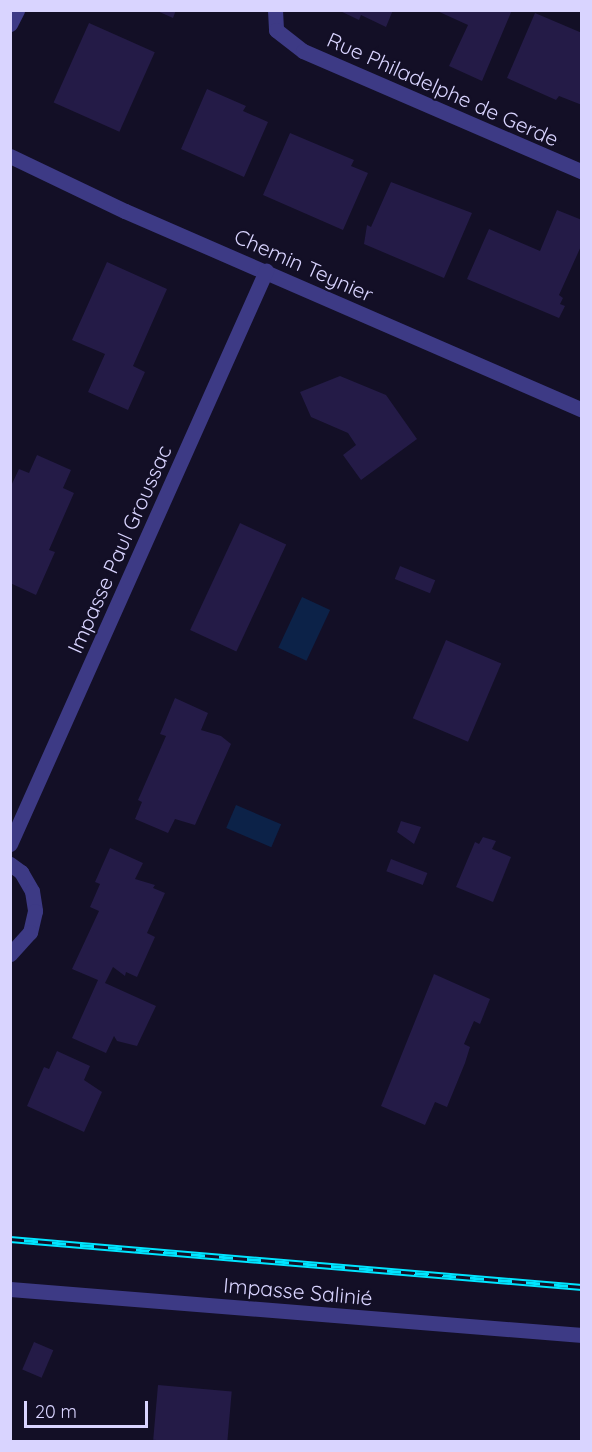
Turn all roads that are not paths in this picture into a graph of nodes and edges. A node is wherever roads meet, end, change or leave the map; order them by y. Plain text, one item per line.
1 (17, 10) edge
2 (275, 10) edge
3 (10, 24) edge
4 (10, 156) edge
5 (582, 172) edge
6 (266, 271) junction
7 (582, 410) edge
8 (10, 844) edge
9 (10, 864) edge
10 (10, 954) edge
11 (10, 1289) edge
12 (582, 1335) edge

1 - 3 street
2 - 5 street, Rue Philadelphe de Gerde
4 - 6 street, Chemin Teynier
6 - 7 street, Chemin Teynier
6 - 8 street, Impasse Paul Groussac
9 - 10 street
11 - 12 street, Impasse Salinié

